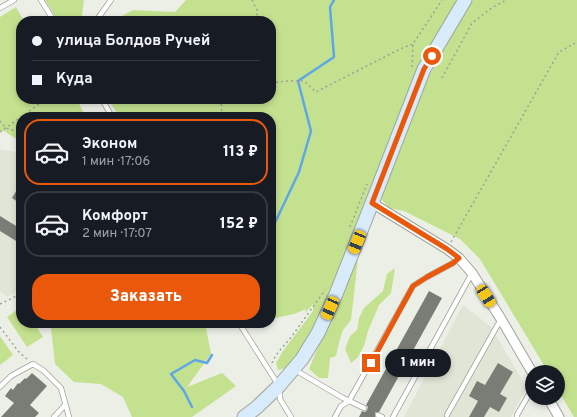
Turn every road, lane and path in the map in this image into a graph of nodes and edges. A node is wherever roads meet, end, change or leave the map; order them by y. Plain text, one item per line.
1 (14, 0) edge
2 (41, 0) edge
3 (111, 0) edge
4 (252, 0) edge
5 (442, 0) edge
6 (465, 0) edge
7 (506, 0) edge
8 (0, 8) edge
9 (51, 16) edge
10 (100, 16) edge
11 (257, 16) edge
12 (577, 42) edge
13 (413, 44) junction
14 (412, 68) dead end
15 (442, 78) dead end
16 (276, 83) edge
17 (39, 104) edge
18 (28, 112) edge
19 (0, 121) edge
20 (16, 121) edge
21 (6, 128) junction
22 (16, 131) edge
23 (0, 132) edge
24 (369, 179) dead end
25 (372, 203) junction
26 (349, 230) dead end
27 (447, 249) junction
28 (459, 258) junction
29 (472, 273) junction
30 (328, 287) dead end
31 (16, 296) edge
32 (0, 304) edge
33 (501, 319) junction
34 (0, 327) edge
35 (242, 328) edge
36 (32, 365) junction
37 (528, 365) edge
38 (293, 369) junction
39 (269, 370) junction
40 (0, 386) edge
41 (279, 386) junction
42 (349, 401) junction
43 (525, 401) edge
44 (65, 405) junction
45 (552, 405) edge
46 (364, 408) dead end
47 (447, 415) dead end
48 (54, 417) edge
49 (69, 417) edge
50 (244, 417) edge
51 (291, 417) edge
52 (335, 417) edge
53 (394, 417) edge
54 (517, 417) edge
55 (559, 417) edge

1 - 8 lane
2 - 9 lane
3 - 10 lane
4 - 11 path
5 - 13 path
6 - 25 street
7 - 15 path
12 - 27 path
13 - 14 path
13 - 16 path
17 - 18 path
19 - 21 path
20 - 21 path
21 - 22 path
21 - 23 path
24 - 26 path
25 - 27 street
25 - 38 street
27 - 28 street
28 - 29 street
28 - 42 lane
29 - 33 street
29 - 53 lane
30 - 39 path
31 - 32 path
33 - 37 street
33 - 47 lane
34 - 36 path
35 - 39 lane
36 - 40 lane
36 - 44 lane
38 - 41 street
38 - 42 lane
39 - 41 lane
41 - 50 street
41 - 51 lane
42 - 46 lane
42 - 52 lane
43 - 54 lane
44 - 48 lane
44 - 49 lane
45 - 55 street

